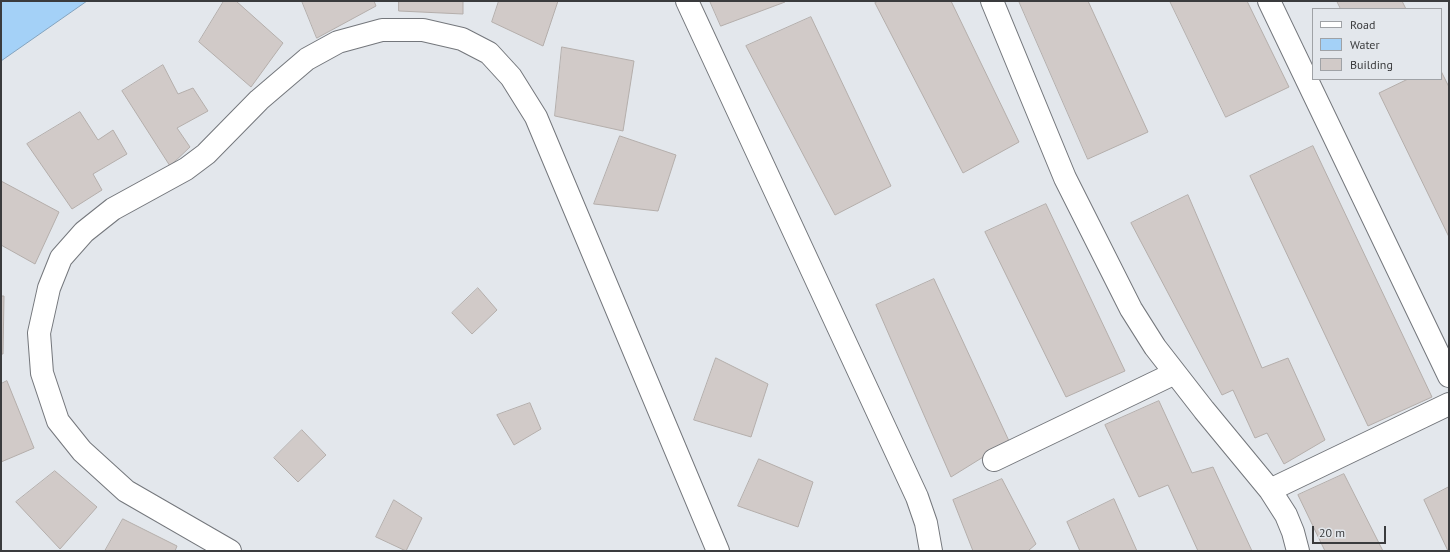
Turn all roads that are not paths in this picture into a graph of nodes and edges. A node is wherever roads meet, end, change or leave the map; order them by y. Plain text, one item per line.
1 (687, 1) edge
2 (992, 1) edge
3 (1269, 1) edge
4 (1175, 373) junction
5 (1449, 376) edge
6 (1449, 404) edge
7 (994, 460) dead end
8 (1270, 490) junction
9 (230, 551) edge
10 (718, 551) edge
11 (931, 551) edge
12 (1298, 551) edge

1 - 11 street
2 - 4 street
3 - 5 street
4 - 7 street
4 - 8 street
6 - 8 street
8 - 12 street
9 - 10 street

